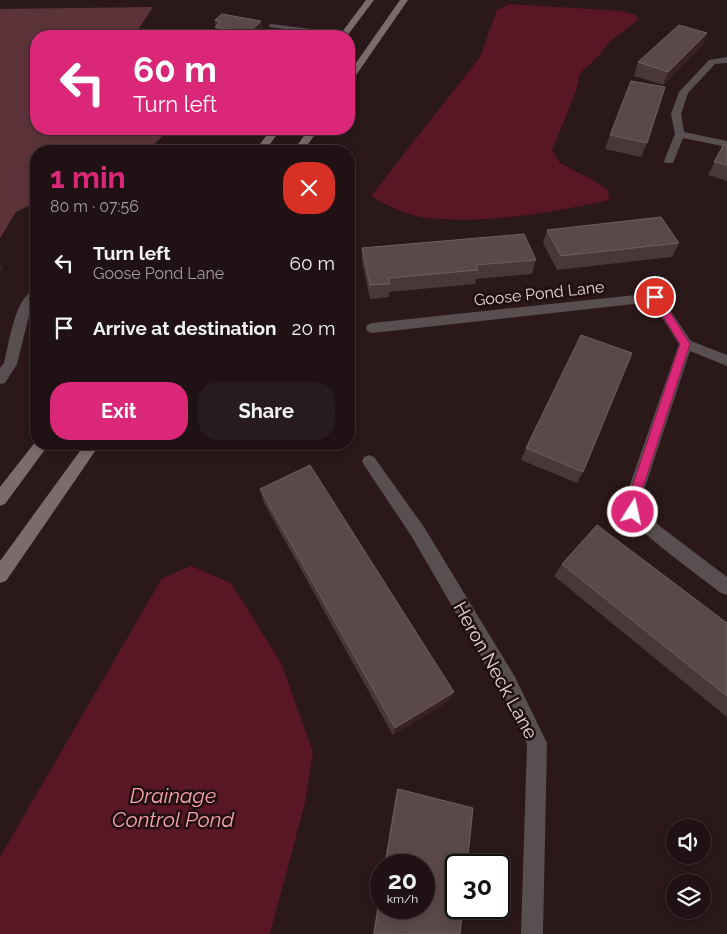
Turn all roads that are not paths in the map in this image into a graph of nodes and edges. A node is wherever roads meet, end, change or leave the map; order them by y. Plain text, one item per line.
1 (370, 0) edge
2 (404, 0) edge
3 (271, 26) dead end
4 (300, 30) edge
5 (348, 30) edge
6 (727, 60) edge
7 (355, 70) edge
8 (680, 134) junction
9 (727, 144) edge
10 (669, 161) dead end
11 (30, 300) edge
12 (372, 328) dead end
13 (686, 344) junction
14 (727, 361) edge
15 (0, 379) edge
16 (38, 450) edge
17 (89, 450) edge
18 (370, 461) dead end
19 (0, 500) edge
20 (0, 575) edge
21 (727, 587) edge
22 (532, 934) edge

1 - 5 main road
2 - 7 main road
3 - 4 lane
6 - 8 street
8 - 9 street
8 - 10 street
11 - 15 street
12 - 13 street, Goose Pond Lane
13 - 14 street
13 - 21 street
16 - 19 main road
17 - 20 main road
18 - 22 street, Heron Neck Lane

